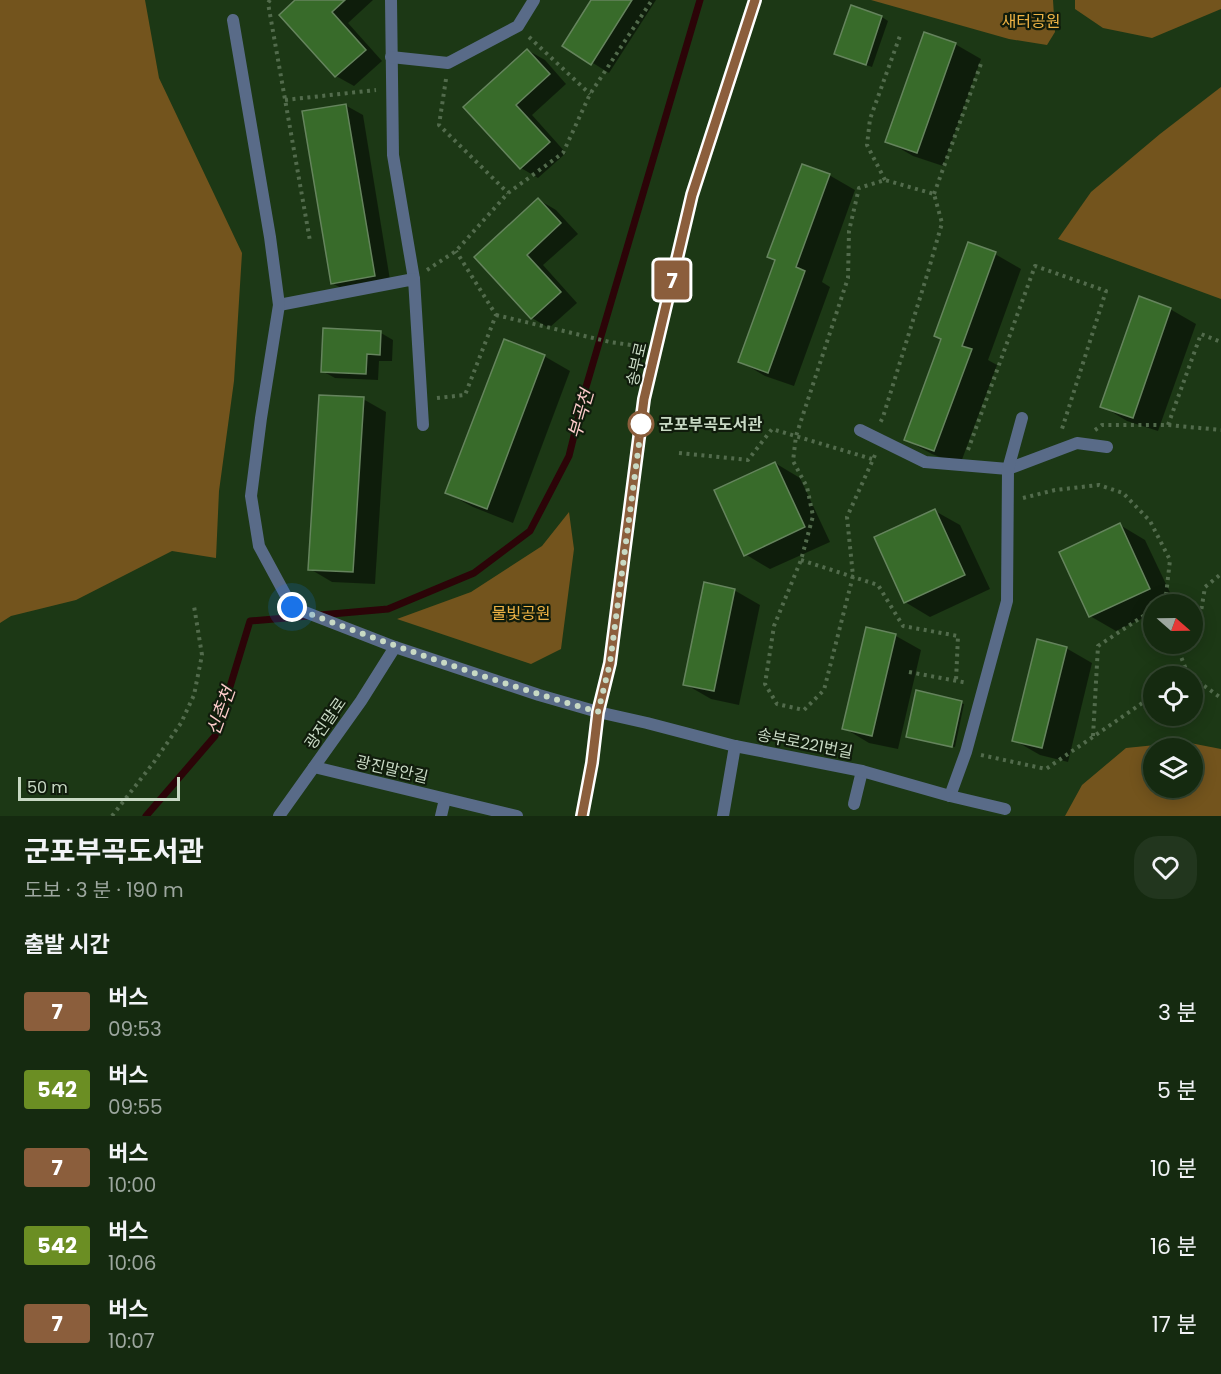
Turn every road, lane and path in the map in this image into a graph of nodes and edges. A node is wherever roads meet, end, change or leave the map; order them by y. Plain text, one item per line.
1 (270, 0) edge
2 (391, 0) edge
3 (534, 0) edge
4 (652, 0) edge
5 (755, 0) edge
6 (233, 20) dead end
7 (518, 26) junction
8 (901, 33) dead end
9 (391, 57) junction
10 (982, 61) dead end
11 (448, 63) junction
12 (392, 88) junction
13 (590, 94) junction
14 (285, 100) junction
15 (885, 180) dead end
16 (508, 193) junction
17 (934, 194) dead end
18 (310, 242) dead end
19 (456, 251) junction
20 (414, 279) junction
21 (279, 305) junction
22 (496, 315) junction
23 (1221, 342) edge
24 (631, 345) dead end
25 (421, 399) junction
26 (1022, 418) dead end
27 (423, 425) dead end
28 (1168, 425) junction
29 (860, 430) dead end
30 (1221, 430) edge
31 (1077, 443) junction
32 (1107, 447) dead end
33 (1055, 451) junction
34 (679, 453) dead end
35 (872, 459) dead end
36 (962, 465) junction
37 (1008, 469) junction
38 (1007, 502) junction
39 (801, 560) dead end
40 (1221, 574) edge
41 (1165, 594) edge
42 (1203, 599) edge
43 (194, 606) dead end
44 (1143, 616) edge
45 (395, 646) junction
46 (909, 672) dead end
47 (956, 681) junction
48 (1203, 685) edge
49 (984, 686) junction
50 (1221, 698) edge
51 (1143, 702) edge
52 (598, 712) junction
53 (1093, 736) junction
54 (735, 746) junction
55 (966, 752) junction
56 (314, 767) junction
57 (862, 771) junction
58 (950, 795) junction
59 (445, 799) junction
60 (854, 804) dead end
61 (1005, 809) dead end
62 (112, 816) edge
63 (279, 816) edge
64 (441, 816) edge
65 (517, 816) edge
66 (582, 816) edge
67 (723, 816) edge

1 - 14 path
2 - 9 street
3 - 7 street
4 - 13 path
5 - 52 street, 송부로
6 - 21 street
7 - 11 street
7 - 13 path
8 - 15 path
9 - 11 street
9 - 12 street
10 - 17 path
11 - 16 path
12 - 14 path
12 - 20 street
13 - 16 path
14 - 18 path
16 - 19 path
19 - 20 path
19 - 22 path
20 - 21 street
20 - 25 street
21 - 45 street, 송부로221번길
22 - 24 path
22 - 25 path
23 - 28 path
25 - 27 street
26 - 37 street
28 - 30 path
28 - 31 path
29 - 36 street
31 - 32 street
31 - 33 street
33 - 36 path
33 - 37 street
34 - 35 path
36 - 37 street
37 - 38 street
38 - 41 path
38 - 49 street
39 - 47 path
40 - 42 path
43 - 62 path
44 - 53 path
45 - 52 street, 송부로221번길
45 - 56 street, 광진말로
46 - 47 path
47 - 49 path
48 - 50 path
49 - 55 street
51 - 53 path
52 - 54 street, 송부로221번길
52 - 66 street, 송부로
53 - 55 path
54 - 57 street, 송부로221번길
54 - 67 street
55 - 58 street
56 - 59 street, 광진말안길
56 - 63 street, 광진말로
57 - 58 street, 송부로221번길
57 - 60 street
58 - 61 street, 송부로221번길
59 - 64 street, 광진말안길
59 - 65 street

